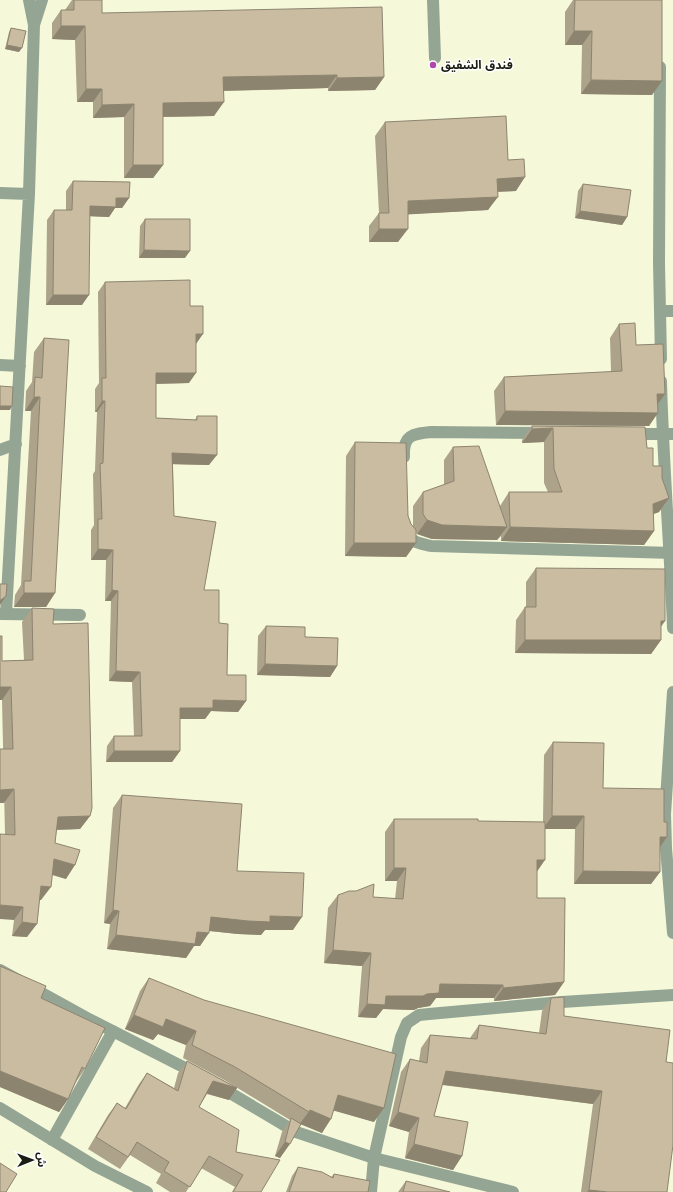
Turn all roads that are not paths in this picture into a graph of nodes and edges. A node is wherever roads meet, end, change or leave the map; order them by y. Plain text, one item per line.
1 (29, 0) edge
2 (42, 0) edge
3 (433, 0) edge
4 (34, 25) junction
5 (660, 56) edge
6 (435, 58) dead end
7 (0, 193) edge
8 (29, 194) junction
9 (660, 311) junction
10 (673, 311) edge
11 (0, 365) edge
12 (20, 366) junction
13 (559, 433) edge
14 (615, 434) edge
15 (668, 434) edge
16 (16, 444) junction
17 (0, 450) edge
18 (404, 470) edge
19 (405, 521) edge
20 (5, 531) edge
21 (672, 553) edge
22 (3, 614) edge
23 (80, 615) dead end
24 (673, 628) edge
25 (673, 692) edge
26 (672, 736) edge
27 (673, 933) edge
28 (0, 970) edge
29 (673, 995) edge
30 (112, 1031) junction
31 (0, 1108) edge
32 (52, 1140) junction
33 (374, 1158) junction
34 (147, 1192) edge
35 (371, 1192) edge
36 (513, 1192) edge

1 - 4 street
2 - 4 street
3 - 6 street
4 - 8 street
5 - 9 street
7 - 8 street
8 - 12 street
9 - 10 street
9 - 15 street
11 - 12 street
12 - 16 street
13 - 18 street
14 - 15 street
15 - 21 street
16 - 17 street
16 - 20 street
19 - 21 street
20 - 22 street
21 - 24 street
22 - 23 street
25 - 26 street
26 - 27 street
28 - 30 street
29 - 33 street
30 - 32 street
30 - 33 street
31 - 32 street
32 - 34 street
33 - 35 street
33 - 36 street

